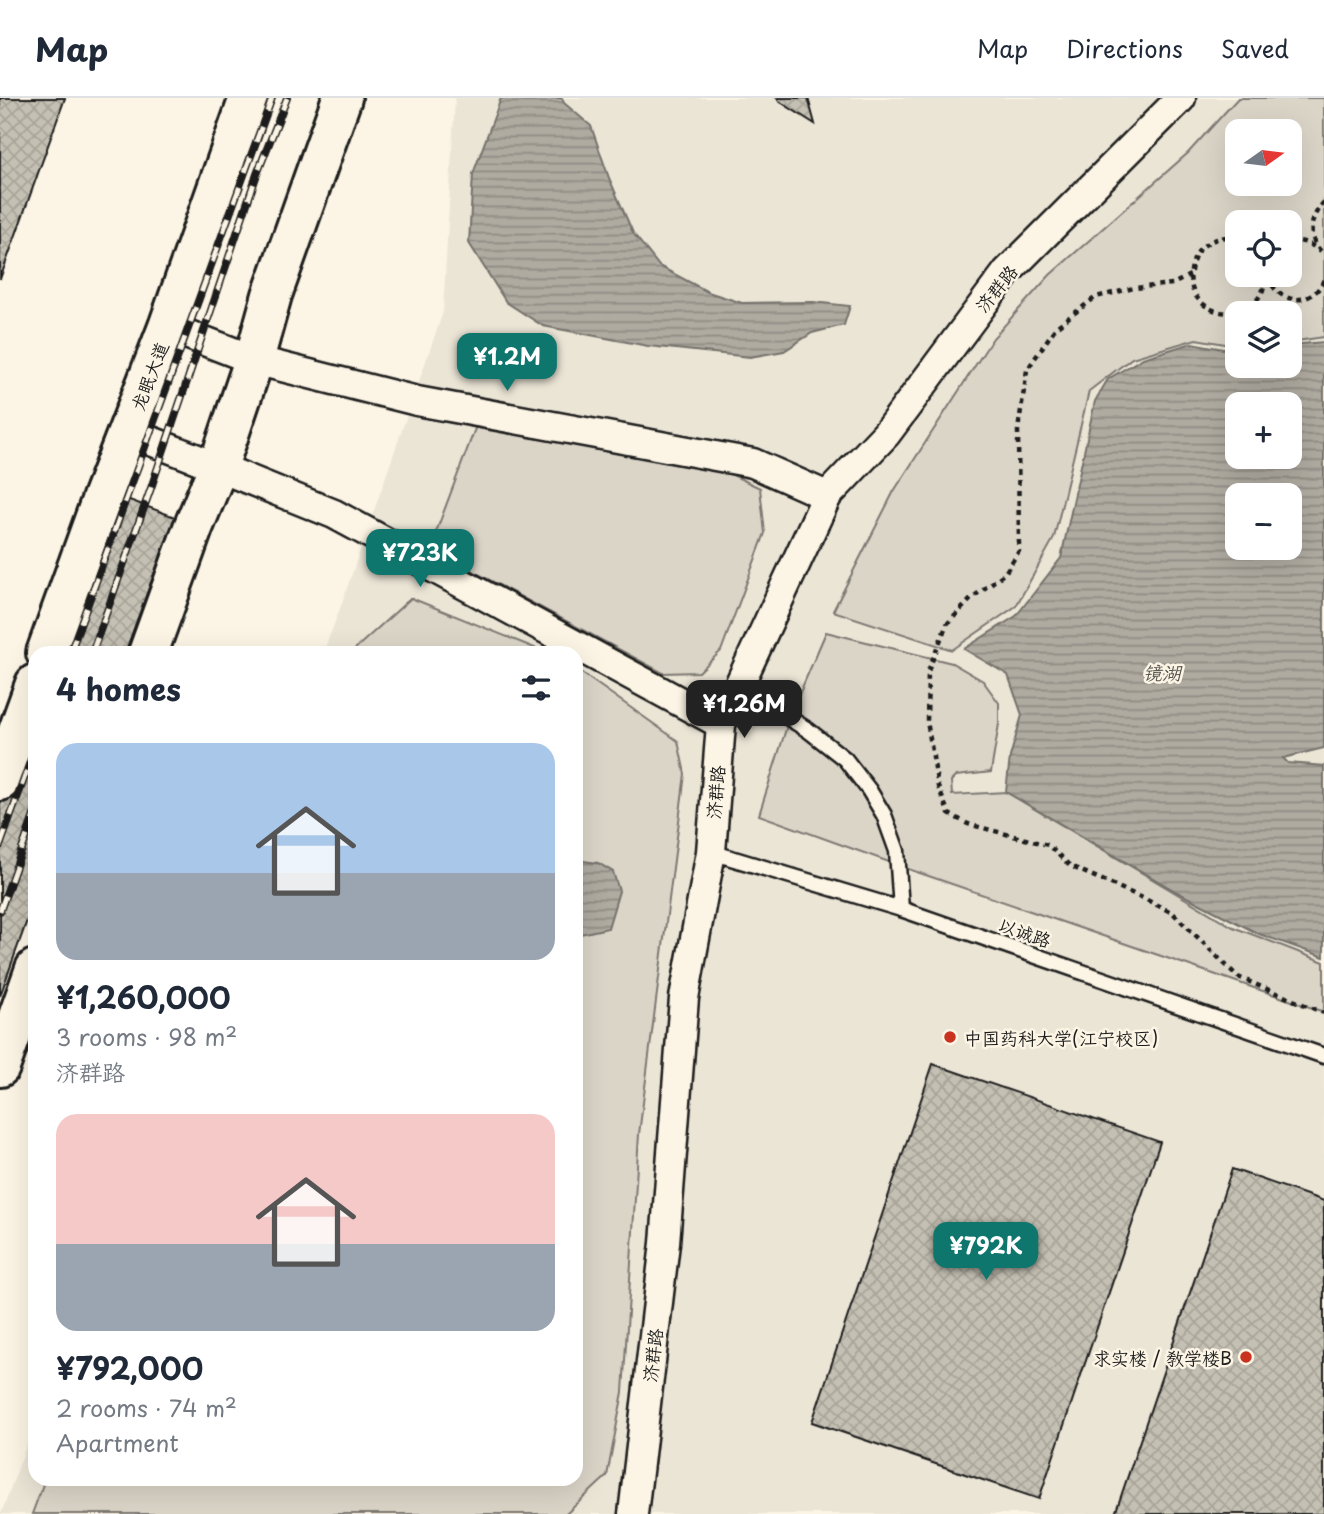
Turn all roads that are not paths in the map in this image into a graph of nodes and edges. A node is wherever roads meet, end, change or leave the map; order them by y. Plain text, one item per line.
1 (249, 98) edge
2 (342, 98) edge
3 (1181, 98) edge
4 (168, 327) junction
5 (254, 360) junction
6 (128, 432) junction
7 (218, 467) junction
8 (827, 496) junction
9 (49, 646) edge
10 (151, 646) edge
11 (577, 646) edge
12 (583, 649) edge
13 (739, 687) junction
14 (28, 703) edge
15 (721, 724) junction
16 (0, 781) edge
17 (711, 852) junction
18 (901, 909) junction
19 (28, 989) edge
20 (1324, 1056) edge
21 (0, 1067) edge
22 (633, 1514) edge

1 - 4 main road, 龙眠大道
2 - 5 main road
3 - 8 street, 济群路
4 - 5 street
4 - 6 main road, 龙眠大道
5 - 7 main road
5 - 8 street
6 - 7 street
6 - 9 main road, 龙眠大道
7 - 10 main road
7 - 11 street
8 - 13 street, 济群路
12 - 15 street
13 - 15 street, 济群路
13 - 18 lane
14 - 16 main road
15 - 17 street, 济群路
17 - 18 lane, 以诚路
17 - 22 street, 济群路
18 - 20 lane, 以诚路
19 - 21 main road

